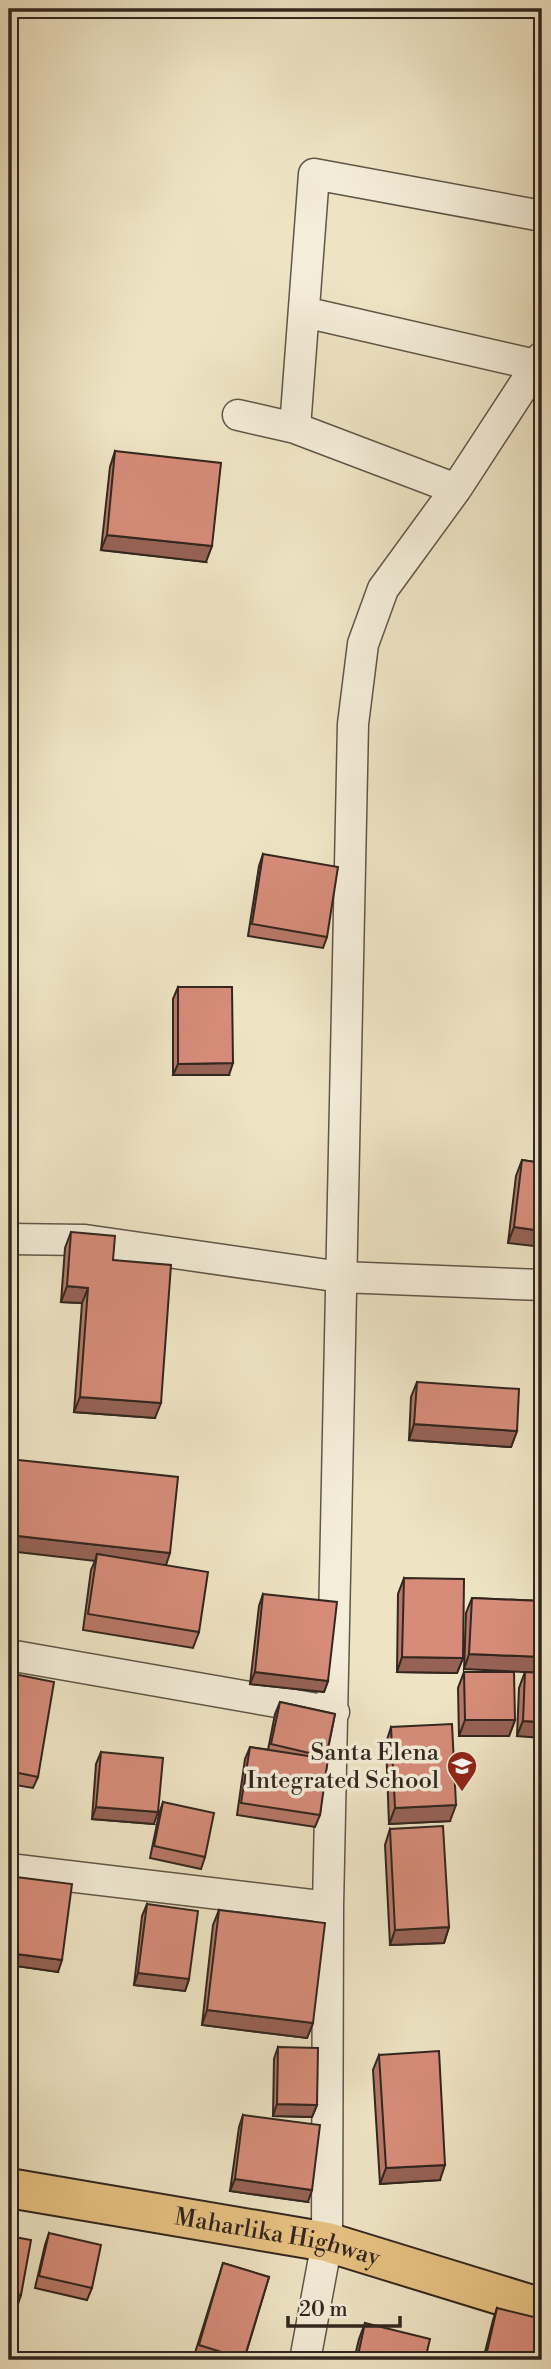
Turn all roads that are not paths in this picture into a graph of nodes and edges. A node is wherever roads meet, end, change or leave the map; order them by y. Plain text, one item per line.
1 (542, 216) edge
2 (304, 312) junction
3 (539, 361) edge
4 (238, 415) dead end
5 (295, 428) junction
6 (456, 489) junction
7 (9, 1238) edge
8 (341, 1277) junction
9 (542, 1285) edge
10 (9, 1655) edge
11 (334, 1712) junction
12 (9, 1869) edge
13 (328, 1907) junction
14 (9, 2188) edge
15 (327, 2242) junction
16 (542, 2308) edge
17 (305, 2360) edge

1 - 2 street
2 - 3 street
2 - 5 street
3 - 6 street
4 - 5 street
5 - 6 street
6 - 8 street
7 - 8 street
8 - 9 street
8 - 11 street
10 - 11 street
11 - 13 street
12 - 13 street
13 - 15 street
14 - 15 highway, Maharlika Highway
15 - 16 highway, Maharlika Highway
15 - 17 street

